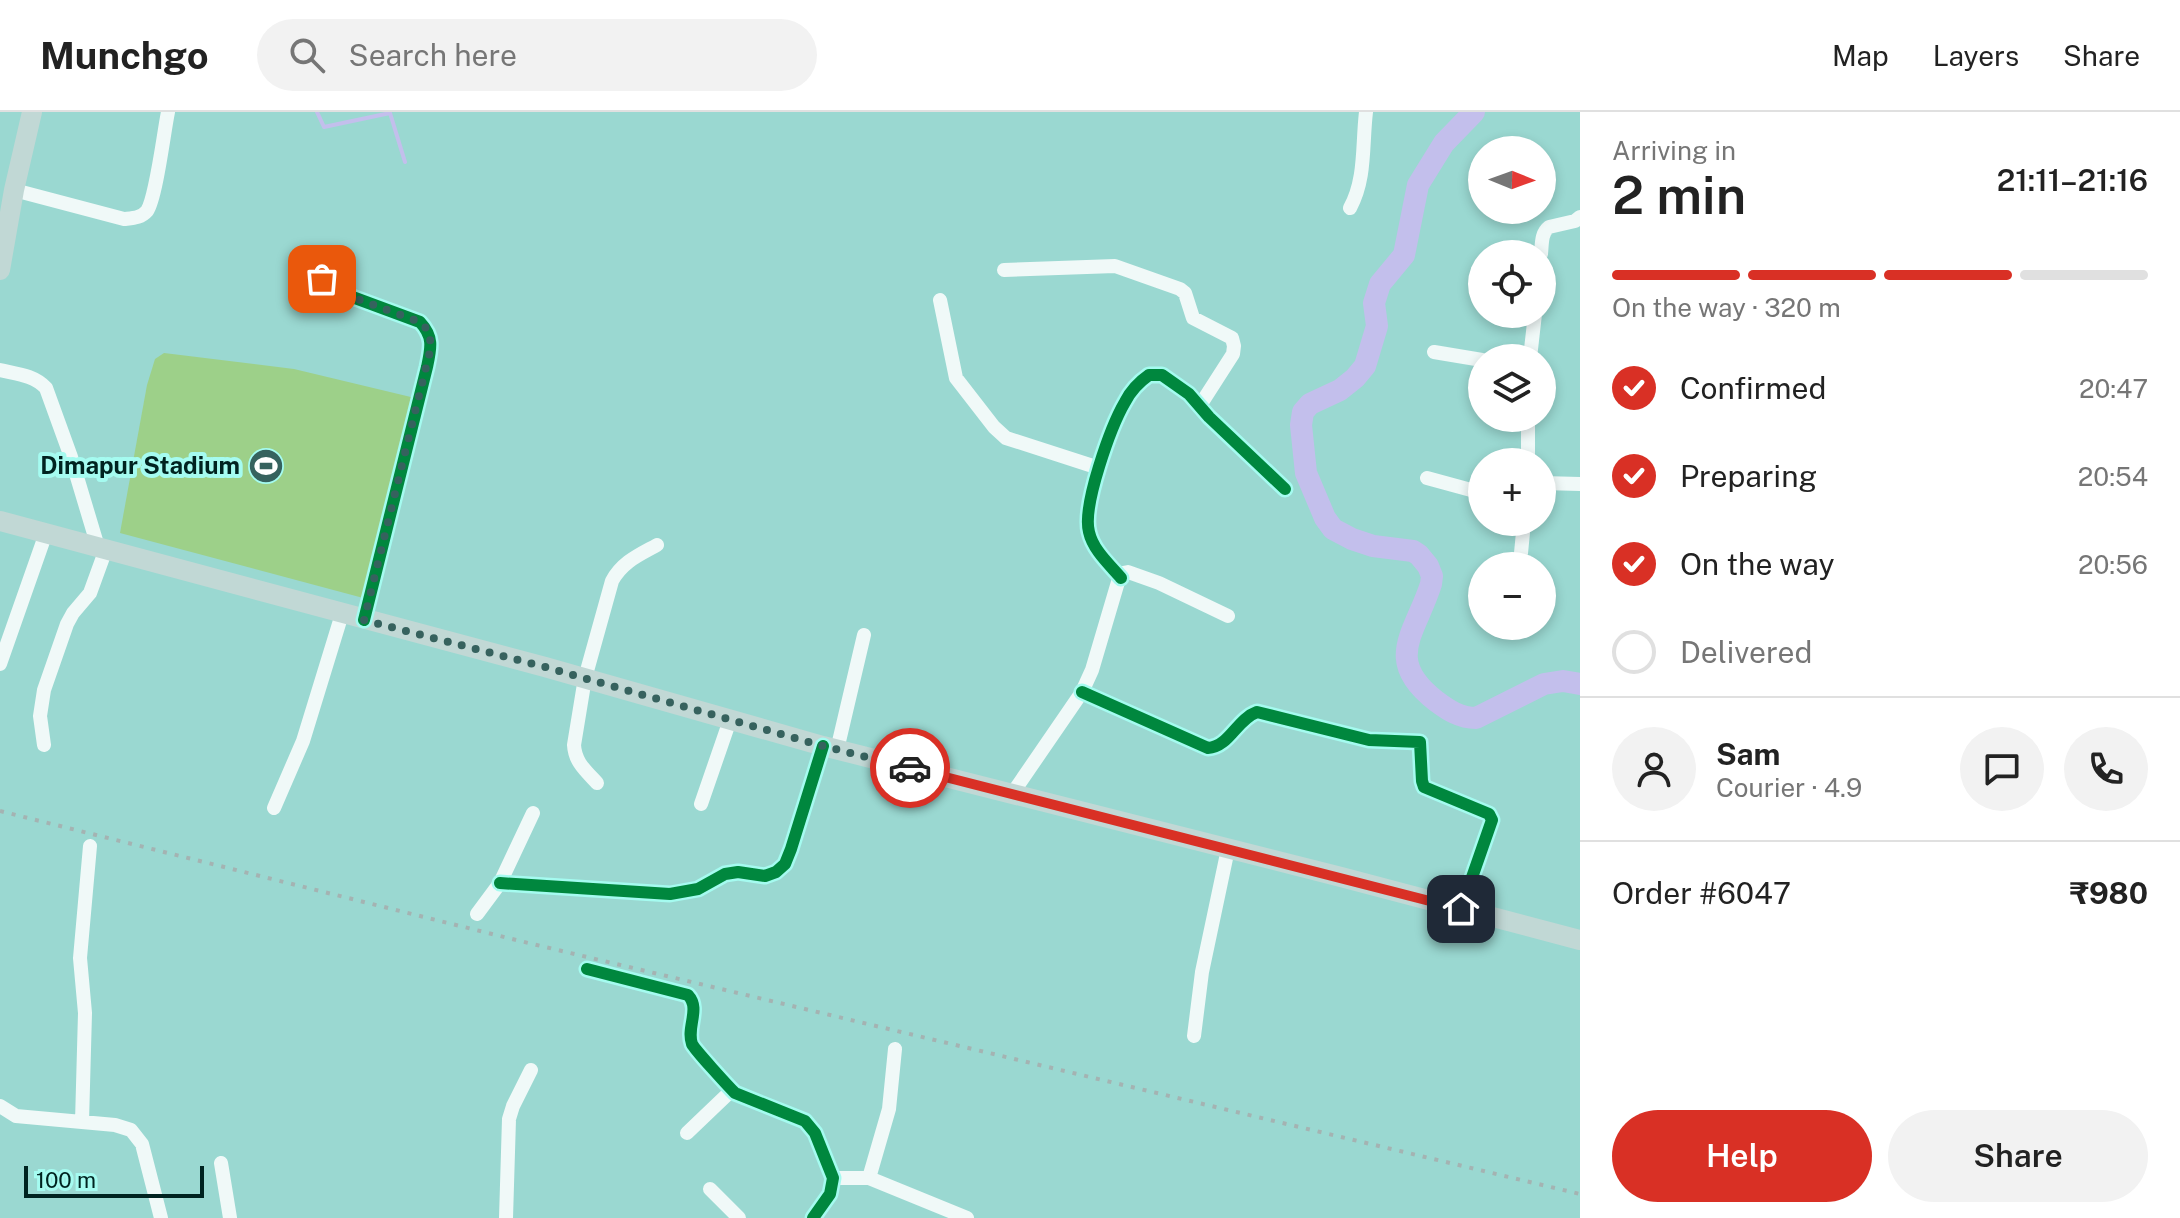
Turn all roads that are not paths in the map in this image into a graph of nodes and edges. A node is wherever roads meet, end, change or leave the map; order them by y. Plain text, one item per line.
1 (21, 112) edge
2 (32, 112) edge
3 (168, 112) edge
4 (1366, 112) edge
5 (7, 196) edge
6 (1350, 208) dead end
7 (1580, 217) edge
8 (1544, 240) edge
9 (0, 270) edge
10 (1004, 270) dead end
11 (322, 279) dead end
12 (940, 300) dead end
13 (1434, 352) dead end
14 (1468, 358) edge
15 (0, 370) edge
16 (1199, 407) junction
17 (1099, 468) junction
18 (1427, 478) dead end
19 (1556, 483) edge
20 (1580, 484) edge
21 (1285, 489) dead end
22 (1468, 489) edge
23 (0, 521) edge
24 (46, 533) junction
25 (657, 545) dead end
26 (102, 548) junction
27 (1121, 578) junction
28 (342, 614) junction
29 (1228, 616) dead end
30 (364, 620) junction
31 (864, 635) dead end
32 (0, 664) edge
33 (585, 678) junction
34 (1082, 692) junction
35 (730, 720) junction
36 (44, 745) dead end
37 (830, 748) junction
38 (597, 783) dead end
39 (1012, 794) junction
40 (701, 804) dead end
41 (274, 808) dead end
42 (533, 813) dead end
43 (90, 846) dead end
44 (1228, 849) junction
45 (500, 883) junction
46 (1461, 909) junction
47 (477, 914) dead end
48 (1580, 940) edge
49 (587, 969) dead end
50 (1194, 1036) dead end
51 (895, 1049) dead end
52 (531, 1070) dead end
53 (732, 1090) junction
54 (0, 1106) edge
55 (82, 1122) junction
56 (687, 1133) dead end
57 (221, 1163) dead end
58 (833, 1178) junction
59 (869, 1178) junction
60 (710, 1189) dead end
61 (161, 1218) edge
62 (230, 1218) edge
63 (506, 1218) edge
64 (739, 1218) edge
65 (813, 1218) edge
66 (967, 1218) edge

1 - 5 highway
2 - 5 highway
3 - 5 street
4 - 6 street
5 - 9 highway
7 - 8 street
10 - 16 street
11 - 30 street
12 - 17 street
13 - 14 street
15 - 26 street
16 - 17 street
16 - 21 street
17 - 27 street
18 - 22 street
19 - 20 street
23 - 24 highway
24 - 26 highway
24 - 32 street
25 - 33 street
26 - 28 highway
26 - 36 street
27 - 29 street
27 - 34 street
28 - 30 highway
28 - 41 street
30 - 33 highway
31 - 37 street
33 - 35 highway
33 - 38 street
34 - 39 street
34 - 46 street
35 - 37 highway
35 - 40 street
37 - 39 highway
37 - 45 street
39 - 44 highway
42 - 45 street
43 - 55 street
44 - 46 highway
44 - 50 street
45 - 47 street
46 - 48 highway
49 - 53 street
51 - 59 street
52 - 63 street
53 - 56 street
53 - 58 street
54 - 55 street
55 - 61 street
57 - 62 street
58 - 59 street
58 - 65 street
59 - 66 street
60 - 64 street

